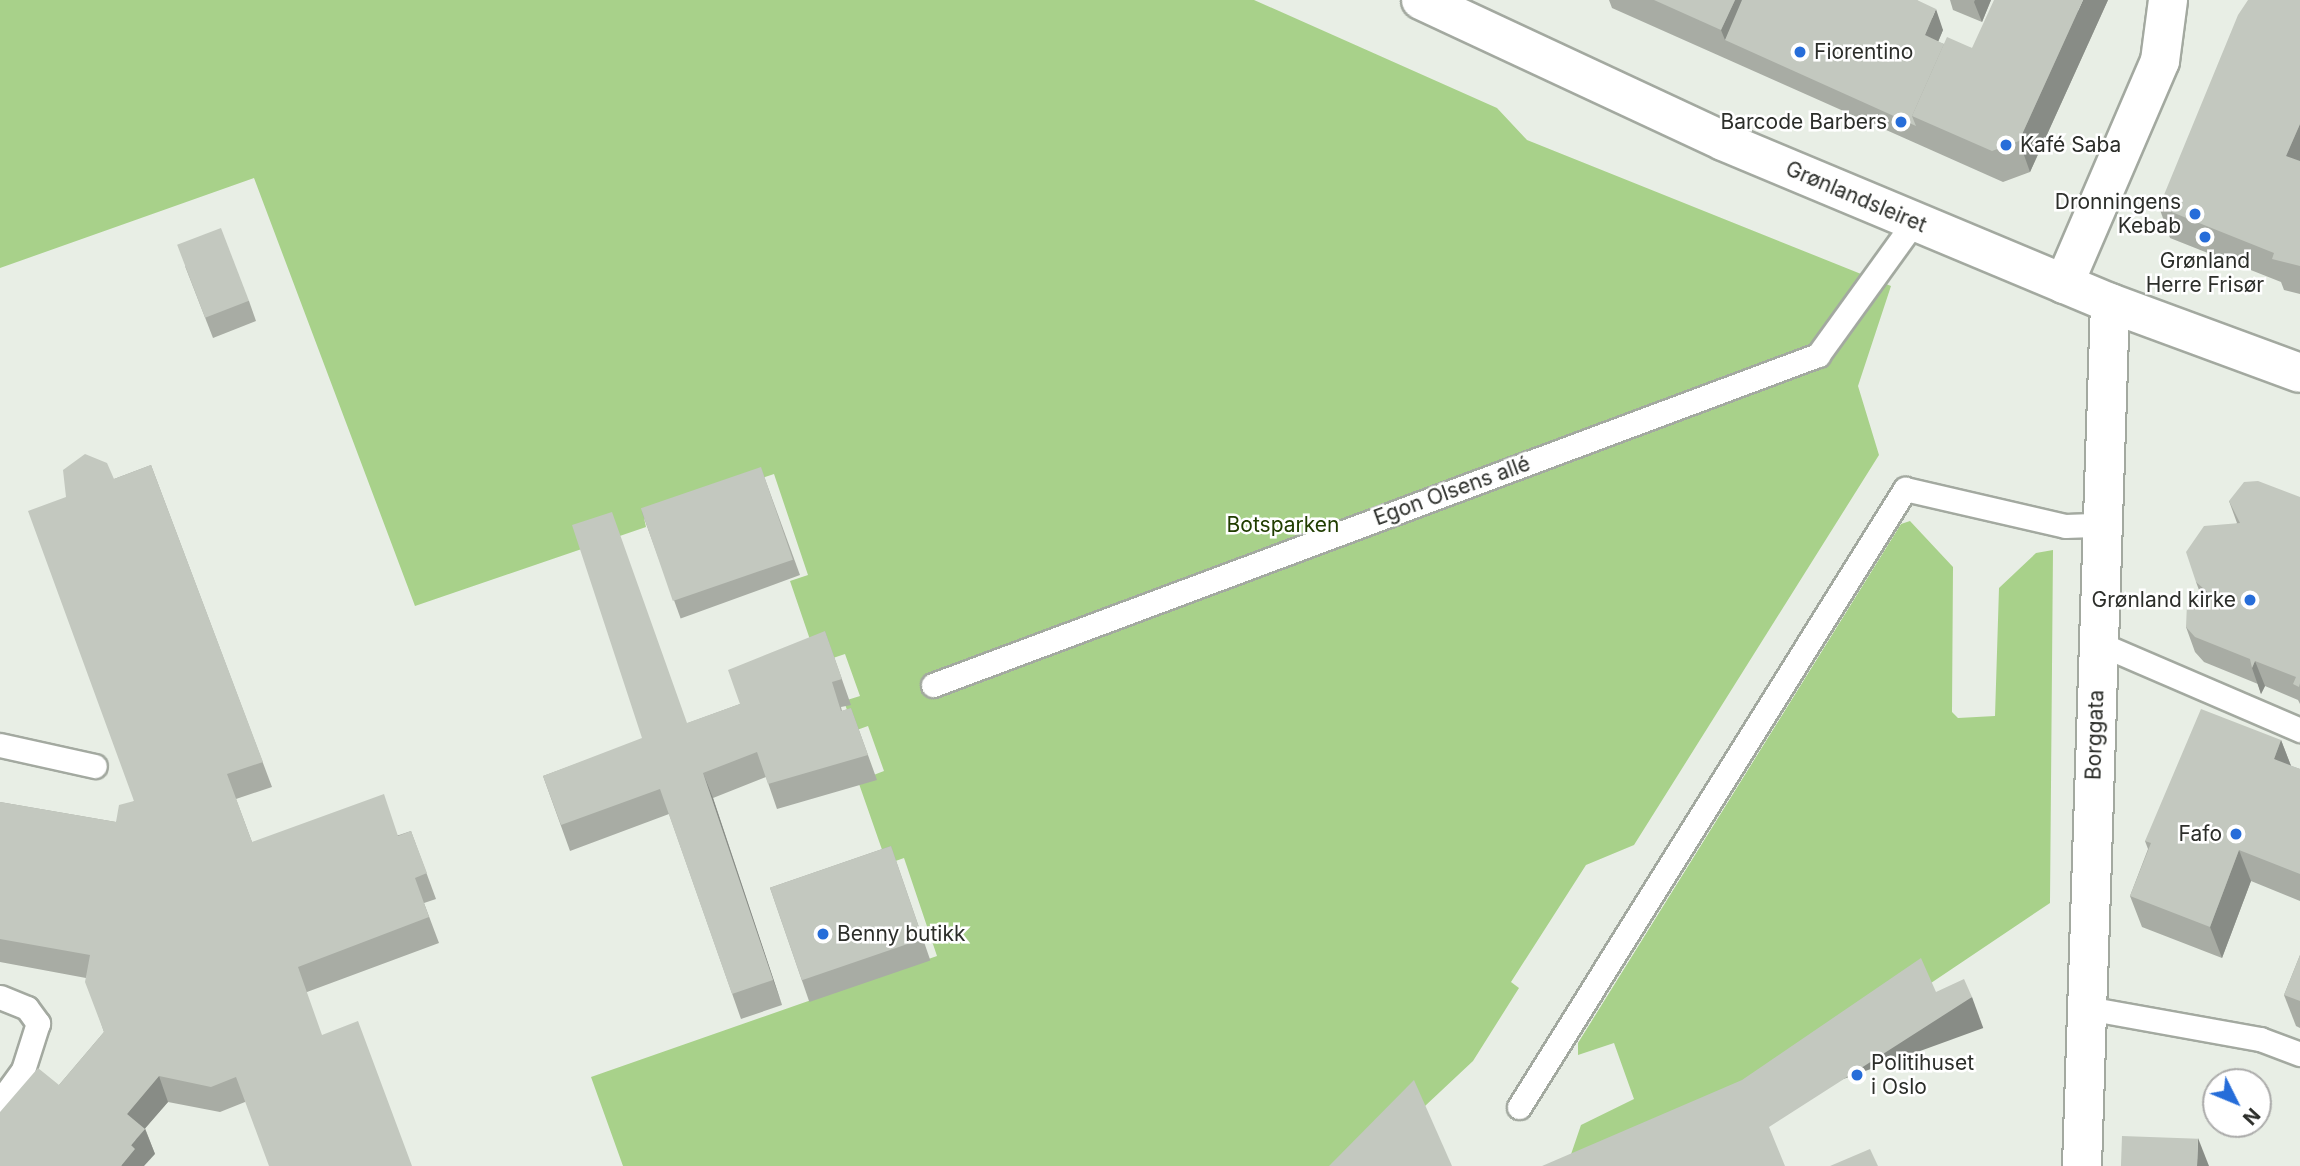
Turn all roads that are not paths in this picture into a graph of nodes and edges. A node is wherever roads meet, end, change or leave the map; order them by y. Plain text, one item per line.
1 (1421, 0) edge
2 (2168, 0) edge
3 (1914, 222) junction
4 (2064, 284) junction
5 (2110, 303) junction
6 (2300, 373) edge
7 (2100, 526) junction
8 (2098, 643) junction
9 (933, 685) dead end
10 (2300, 730) edge
11 (0, 745) edge
12 (95, 766) dead end
13 (0, 997) edge
14 (2087, 1008) junction
15 (2300, 1054) edge
16 (0, 1102) edge
17 (1519, 1107) dead end
18 (2082, 1166) edge

1 - 3 street, Grønlandsleiret
2 - 4 street
3 - 4 street, Grønlandsleiret
3 - 9 lane, Egon Olsens allé
4 - 5 street, Grønlandsleiret
5 - 6 street, Grønlandsleiret
5 - 7 street, Borggata
7 - 8 street, Borggata
7 - 17 lane
8 - 10 lane
8 - 14 street, Borggata
11 - 12 lane
13 - 16 lane
14 - 15 lane
14 - 18 street, Borggata

